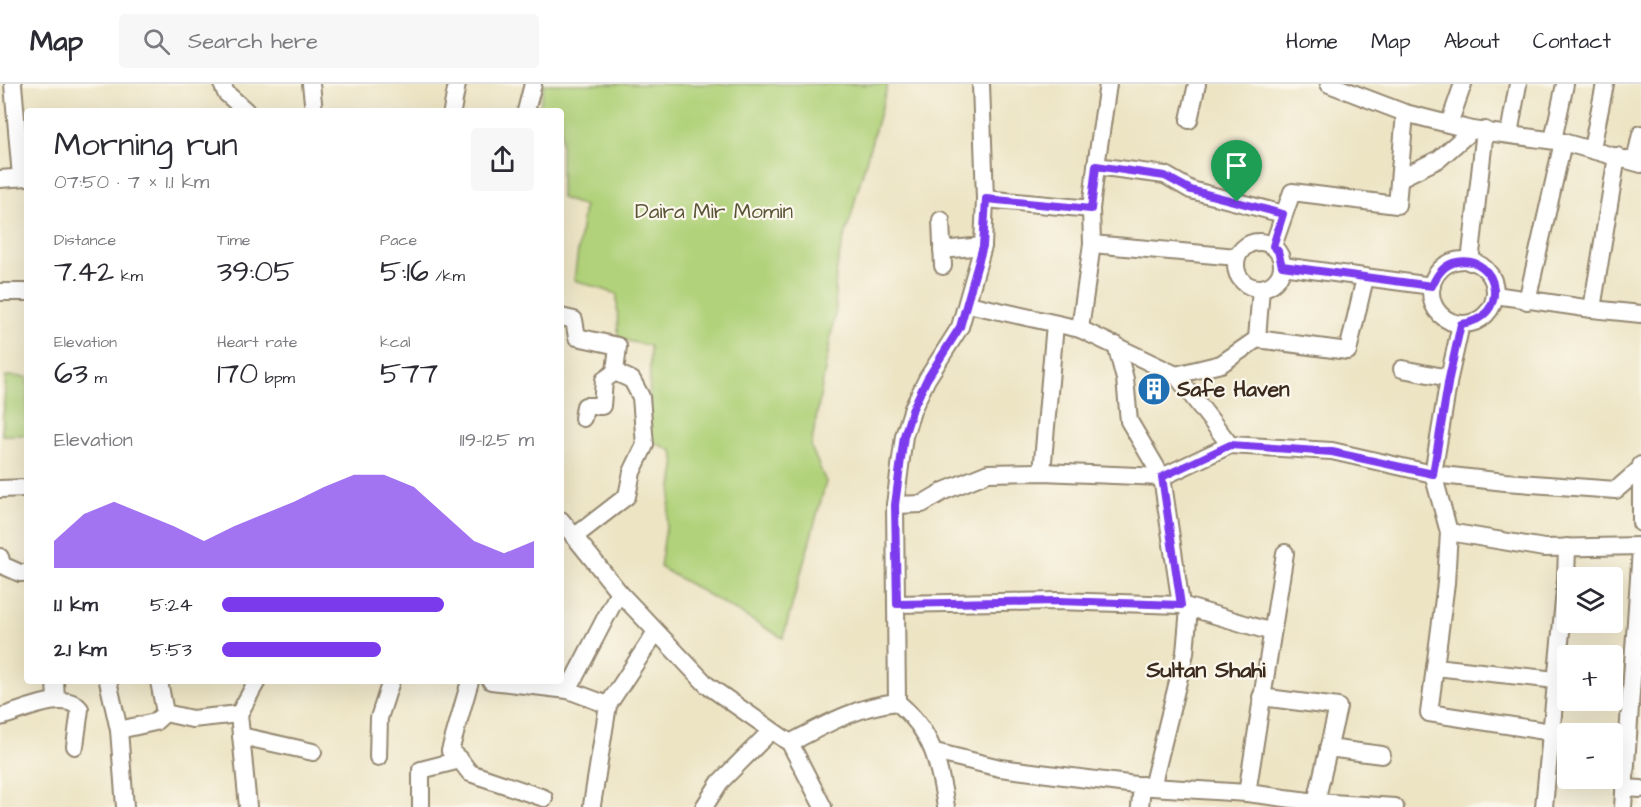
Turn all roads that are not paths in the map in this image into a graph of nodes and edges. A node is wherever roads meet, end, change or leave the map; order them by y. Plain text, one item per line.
1 (13, 84) edge
2 (222, 84) edge
3 (311, 84) edge
4 (457, 84) edge
5 (533, 84) edge
6 (981, 84) edge
7 (1108, 84) edge
8 (1197, 84) edge
9 (1329, 84) edge
10 (1463, 84) edge
11 (1518, 84) edge
12 (1565, 84) edge
13 (1605, 84) edge
14 (243, 108) edge
15 (314, 108) edge
16 (453, 108) edge
17 (527, 108) edge
18 (1405, 113) junction
19 (1189, 120) dead end
20 (1449, 124) junction
21 (1479, 130) junction
22 (1509, 134) junction
23 (1641, 134) edge
24 (1558, 141) junction
25 (1592, 148) junction
26 (1617, 156) junction
27 (1638, 163) edge
28 (1096, 166) junction
29 (24, 177) edge
30 (1400, 178) junction
31 (0, 179) edge
32 (986, 199) junction
33 (1091, 209) junction
34 (1283, 214) junction
35 (941, 220) dead end
36 (1092, 244) junction
37 (983, 246) junction
38 (1273, 246) junction
39 (1237, 257) junction
40 (1470, 262) junction
41 (1282, 266) junction
42 (1365, 278) junction
43 (1432, 286) junction
44 (1261, 288) junction
45 (0, 291) edge
46 (24, 292) edge
47 (1495, 295) junction
48 (1527, 301) junction
49 (968, 304) junction
50 (1592, 309) junction
51 (1641, 314) edge
52 (564, 318) edge
53 (1055, 324) junction
54 (1461, 324) junction
55 (1080, 329) junction
56 (1257, 339) junction
57 (1116, 345) junction
58 (1402, 369) dead end
59 (615, 372) junction
60 (1176, 375) junction
61 (1449, 378) junction
62 (583, 418) dead end
63 (1230, 445) junction
64 (1641, 467) edge
65 (1042, 472) junction
66 (1433, 474) junction
67 (1162, 477) junction
68 (24, 488) edge
69 (0, 489) edge
70 (895, 505) junction
71 (1641, 523) edge
72 (564, 524) edge
73 (1449, 532) junction
74 (574, 537) junction
75 (1567, 547) junction
76 (1641, 547) edge
77 (1285, 553) dead end
78 (0, 557) edge
79 (24, 573) edge
80 (619, 592) junction
81 (897, 604) junction
82 (1185, 606) junction
83 (1639, 610) edge
84 (656, 632) junction
85 (1272, 632) junction
86 (1435, 667) junction
87 (1556, 680) junction
88 (55, 684) edge
89 (109, 684) edge
90 (160, 684) edge
91 (255, 684) edge
92 (390, 684) edge
93 (469, 684) edge
94 (517, 684) edge
95 (568, 690) junction
96 (1262, 697) junction
97 (56, 700) junction
98 (1636, 701) edge
99 (897, 702) junction
100 (609, 705) junction
101 (165, 713) junction
102 (239, 714) junction
103 (0, 717) edge
104 (118, 730) junction
105 (771, 731) junction
106 (241, 736) junction
107 (1551, 738) junction
108 (1557, 741) edge
109 (1623, 742) edge
110 (790, 743) junction
111 (75, 746) dead end
112 (1328, 748) junction
113 (313, 752) dead end
114 (935, 752) junction
115 (1382, 754) dead end
116 (378, 758) dead end
117 (460, 760) junction
118 (1623, 760) edge
119 (1147, 786) junction
120 (1633, 788) edge
121 (1247, 793) junction
122 (544, 798) dead end
123 (1313, 804) edge
124 (592, 805) dead end
125 (125, 807) edge
126 (248, 807) edge
127 (421, 807) edge
128 (704, 807) edge
129 (824, 807) edge
130 (946, 807) edge
131 (1140, 807) edge
132 (1395, 807) edge
133 (1544, 807) edge
134 (1623, 807) edge

1 - 29 street
2 - 14 street
3 - 15 street
4 - 16 street
5 - 17 street
6 - 32 street
7 - 28 street
8 - 19 street
9 - 18 street
10 - 20 street
11 - 22 street
12 - 24 street
13 - 25 street
18 - 20 street
18 - 30 street
20 - 21 street
21 - 22 street
21 - 30 street
21 - 40 street
22 - 24 street
23 - 27 street
24 - 25 street
24 - 48 street
25 - 26 street
26 - 27 street
26 - 50 street
28 - 33 street
28 - 34 street
29 - 31 street
30 - 34 street
32 - 33 street
32 - 37 street
33 - 36 street
34 - 38 street
35 - 37 street
36 - 39 street
36 - 55 street
37 - 49 street
38 - 39 street
38 - 41 street
39 - 44 street
40 - 43 street
40 - 47 street
41 - 42 street
41 - 44 street
42 - 43 street
42 - 56 street
43 - 54 street
44 - 56 street
45 - 46 street
47 - 48 street
47 - 54 street
48 - 50 street
49 - 53 street
49 - 70 street
50 - 51 street
52 - 59 street
53 - 55 street
53 - 65 street
54 - 61 street
55 - 57 street
56 - 60 street
57 - 60 street
57 - 67 street
58 - 61 street
59 - 62 street
59 - 74 street
60 - 63 street
61 - 66 street
63 - 66 street
63 - 67 street
64 - 66 street
64 - 71 street
65 - 67 street
65 - 70 street
66 - 73 street
67 - 82 street
68 - 69 street
70 - 81 street
72 - 74 street
73 - 75 street
73 - 86 street
74 - 80 street
75 - 76 street
75 - 87 street
76 - 83 street
77 - 85 street
78 - 79 street
80 - 84 street
80 - 95 street
81 - 82 street
81 - 99 street
82 - 85 street
82 - 119 street
83 - 98 street
84 - 100 street
84 - 105 street
85 - 96 street
86 - 87 street
86 - 107 street
87 - 107 street
88 - 97 street
89 - 104 street
90 - 101 street
91 - 102 street
92 - 116 street
93 - 117 street
94 - 95 street
95 - 100 street
96 - 112 street
96 - 121 street
97 - 103 street
97 - 111 street
98 - 109 street
99 - 110 street
99 - 114 street
100 - 124 street
101 - 102 street
101 - 104 street
102 - 106 street
104 - 125 street
105 - 110 street
105 - 128 street
106 - 113 street
106 - 126 street
107 - 108 street
107 - 133 street
110 - 129 street
112 - 115 street
112 - 123 street
114 - 119 street
114 - 130 street
117 - 122 street
117 - 127 street
118 - 120 street
119 - 121 street
119 - 131 street
120 - 134 street
121 - 123 street
123 - 132 street

